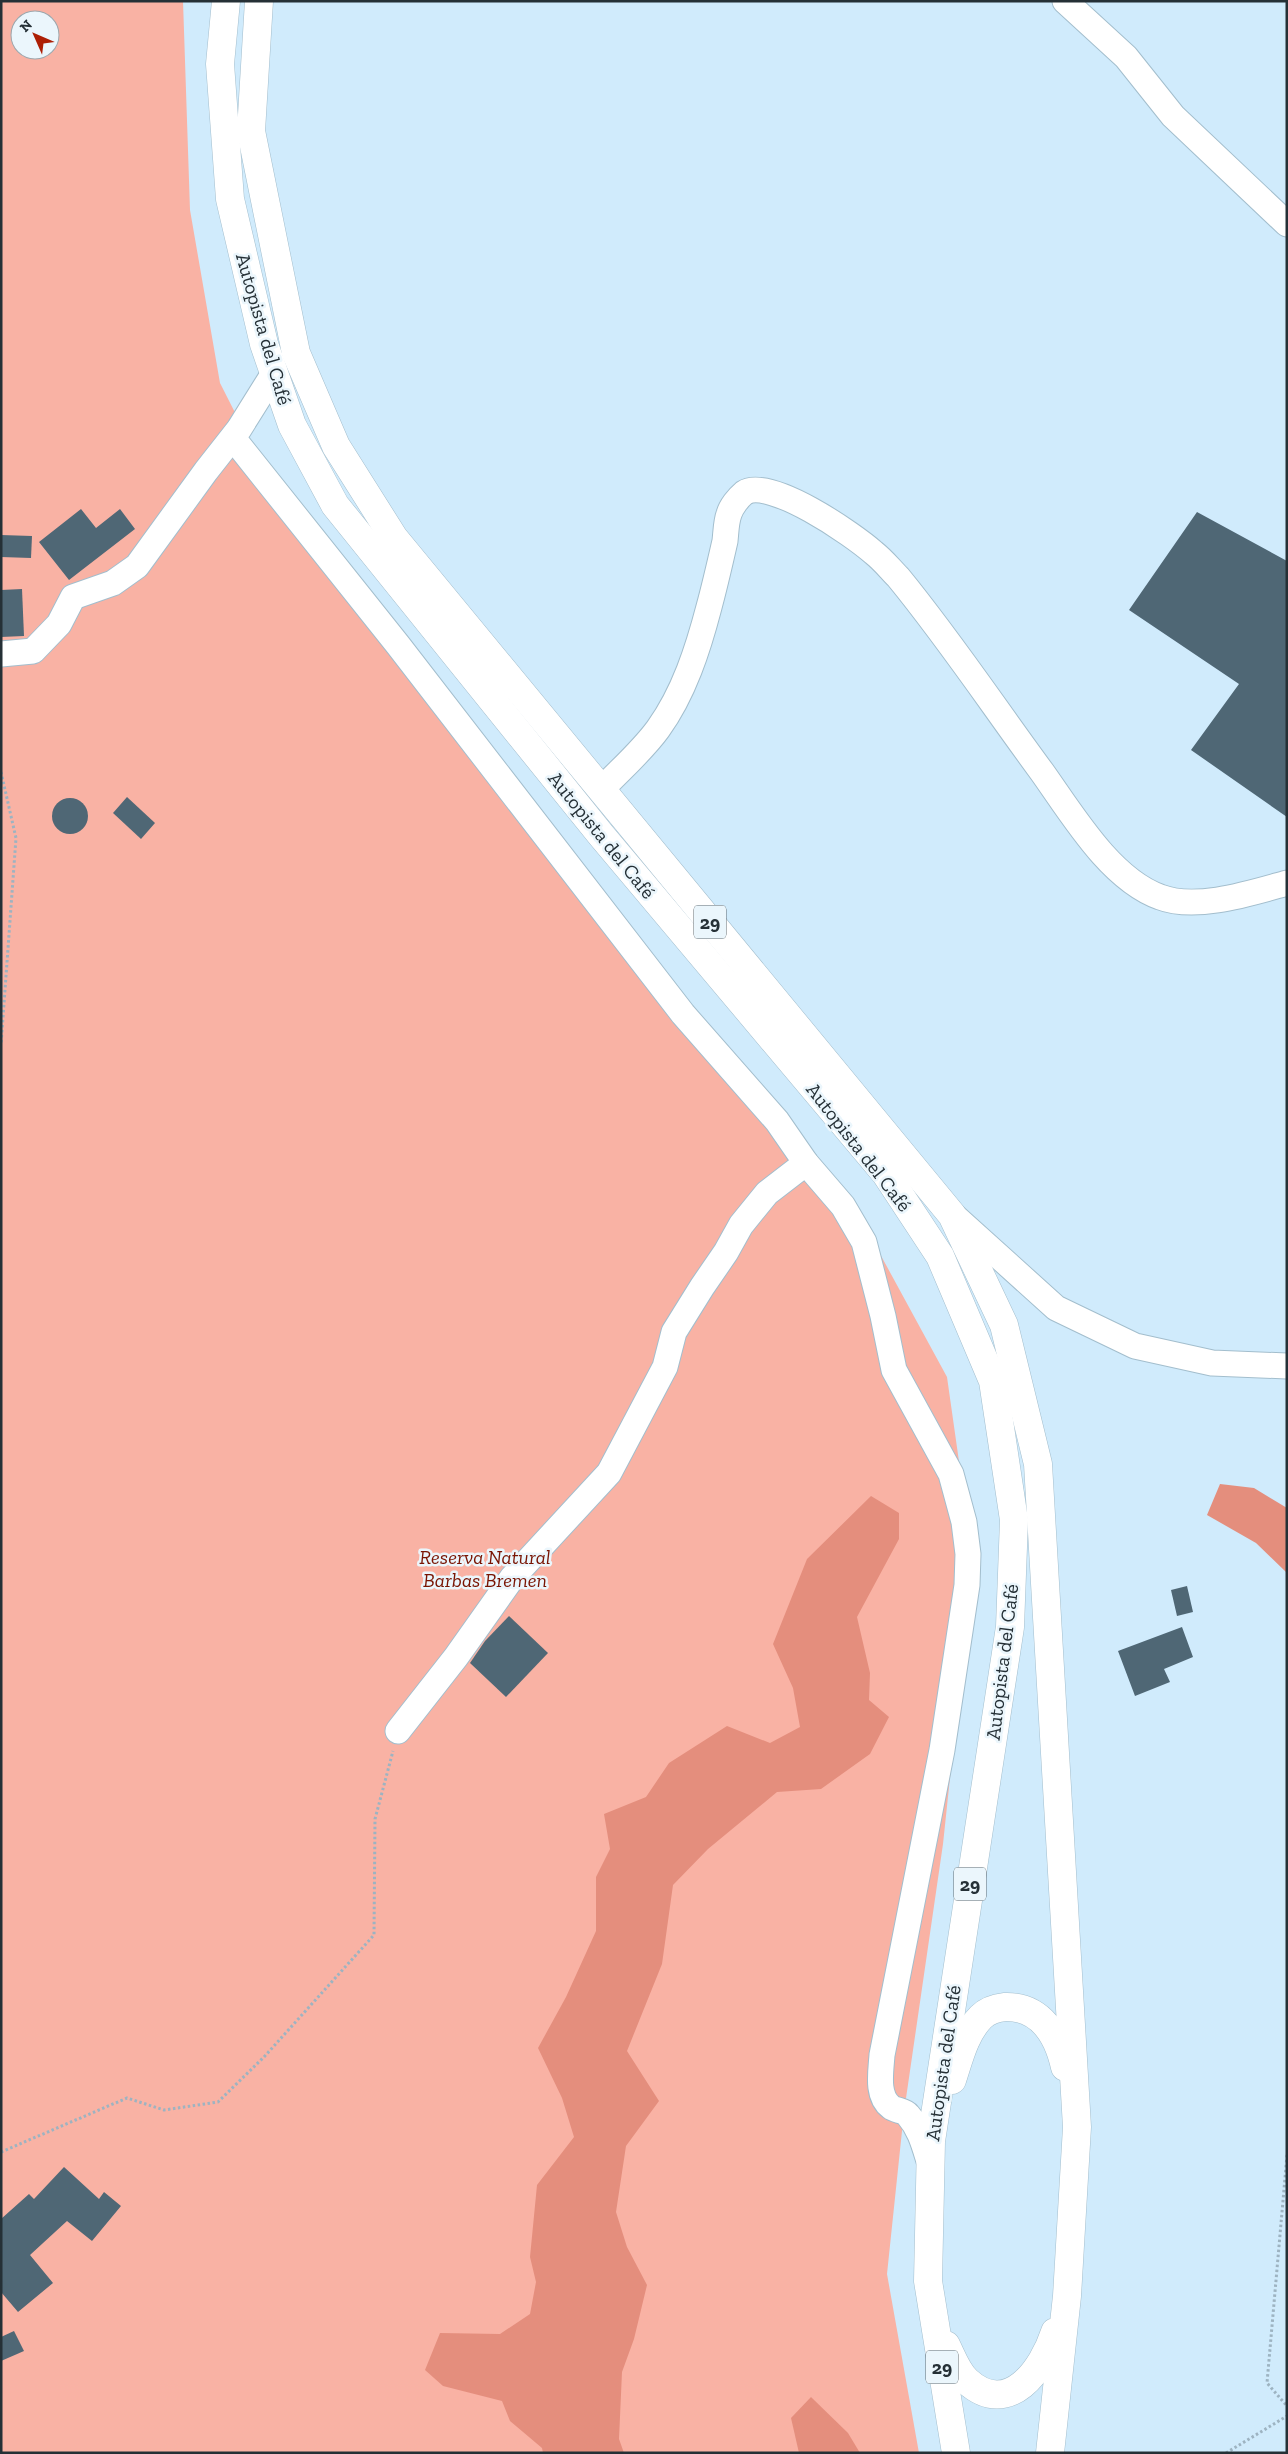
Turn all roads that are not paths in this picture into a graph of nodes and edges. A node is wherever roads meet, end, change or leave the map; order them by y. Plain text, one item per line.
1 (226, 1) edge
2 (259, 1) edge
3 (1065, 1) edge
4 (1287, 224) edge
5 (274, 373) junction
6 (233, 438) junction
7 (1, 654) edge
8 (601, 790) junction
9 (1287, 883) edge
10 (806, 1163) junction
11 (952, 1215) junction
12 (1287, 1366) edge
13 (398, 1731) road end
14 (1077, 2127) junction
15 (930, 2153) junction
16 (928, 2281) junction
17 (1067, 2296) junction
18 (956, 2453) edge
19 (1050, 2453) edge

1 - 5 highway, Autopista del Café / 29
2 - 8 highway, Autopista del Café / 29
3 - 4 street
5 - 6 street
5 - 15 highway, Autopista del Café / 29
6 - 7 street
6 - 10 street
8 - 9 street
8 - 11 highway, Autopista del Café / 29
10 - 13 street
10 - 15 street
11 - 12 street
11 - 14 highway, Autopista del Café / 29
14 - 15 highway
14 - 17 highway, Autopista del Café / 29
15 - 16 highway, Autopista del Café / 29
16 - 17 highway
16 - 18 highway, Autopista del Café / 29
17 - 19 highway, Autopista del Café / 29

